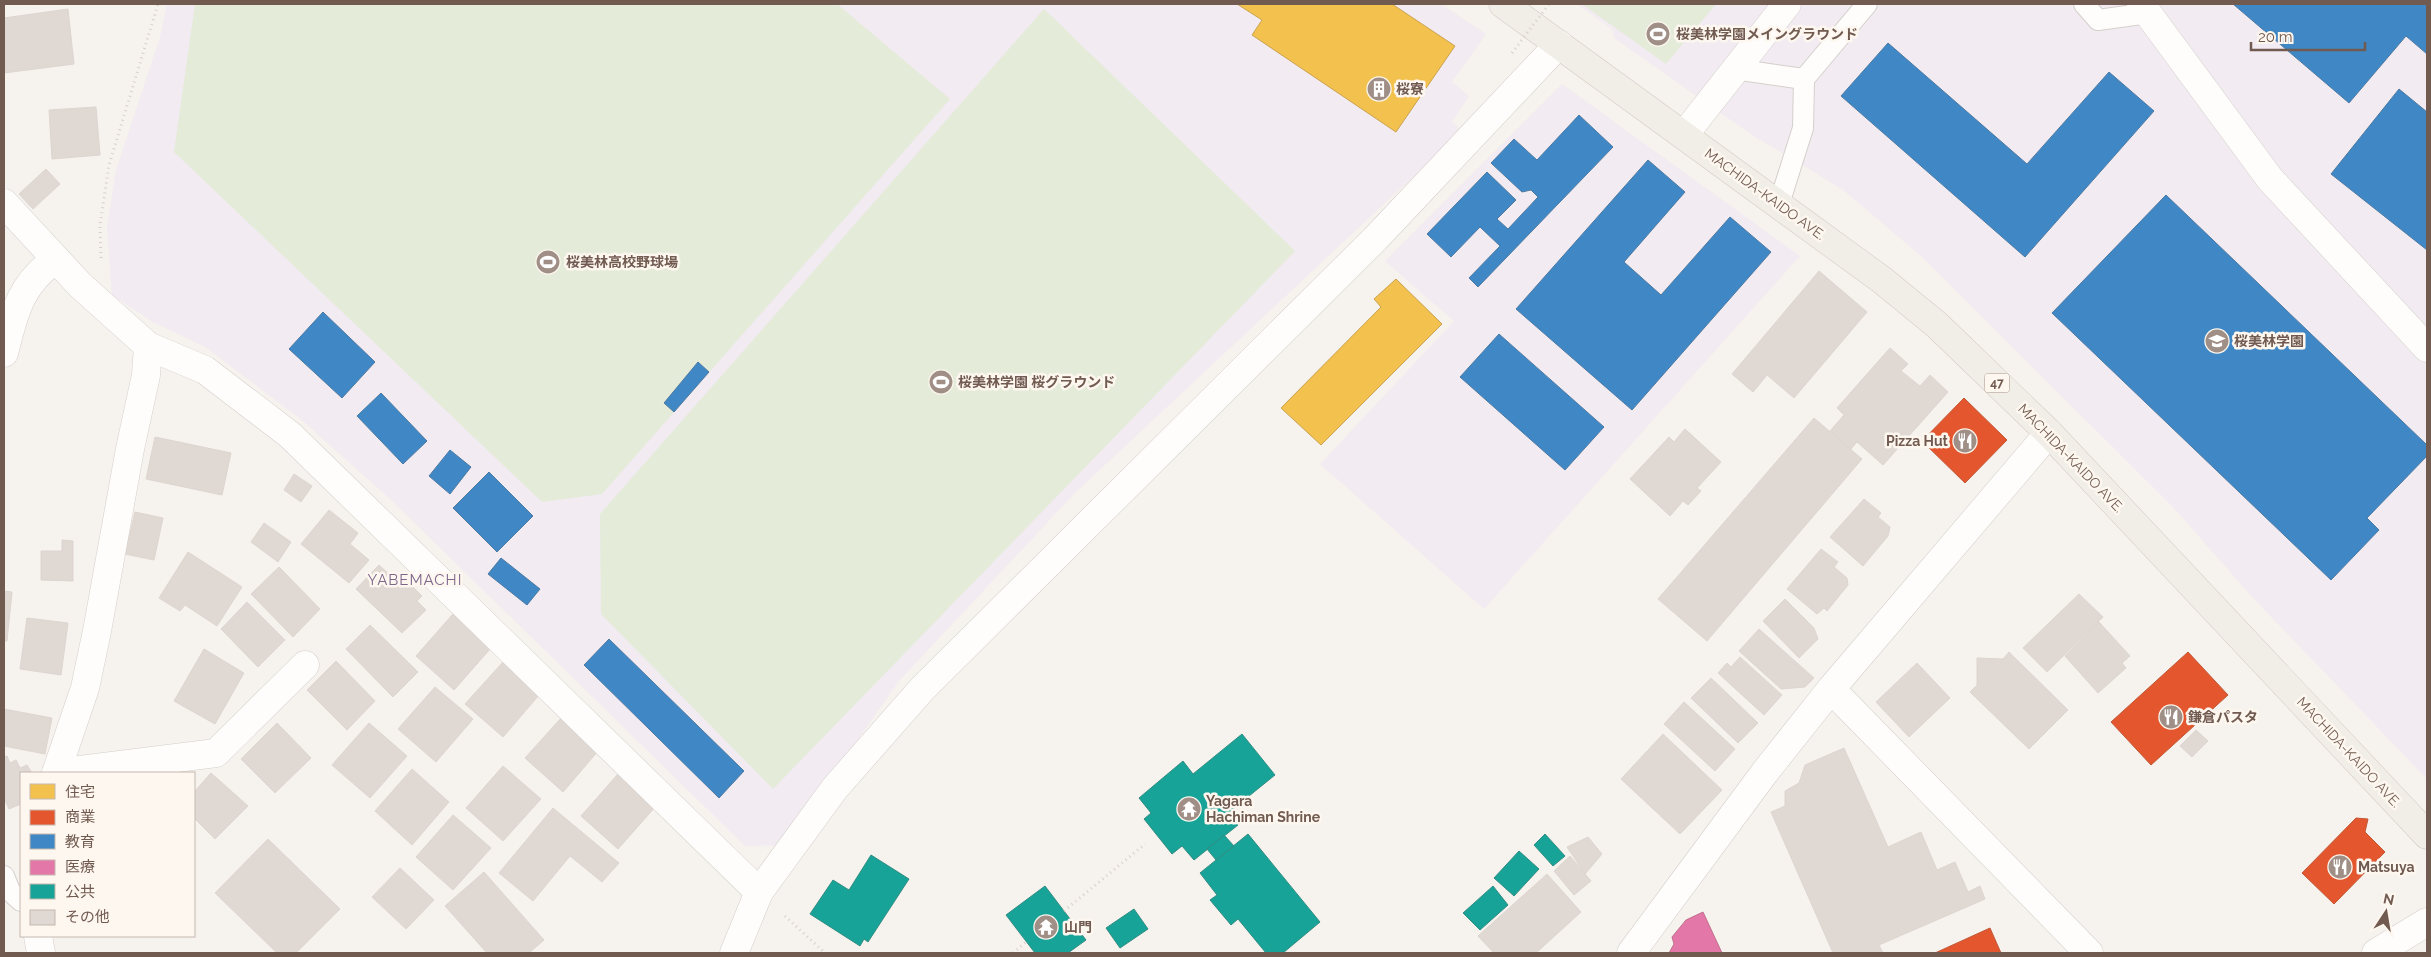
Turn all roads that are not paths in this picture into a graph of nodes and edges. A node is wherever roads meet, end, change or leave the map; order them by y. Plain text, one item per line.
1 (1503, 4) edge
2 (1787, 4) edge
3 (1867, 4) edge
4 (2084, 4) edge
5 (2145, 8) edge
6 (1560, 44) junction
7 (1734, 69) junction
8 (1804, 79) junction
9 (1684, 135) junction
10 (4, 203) edge
11 (1779, 204) junction
12 (55, 260) junction
13 (148, 346) junction
14 (2427, 348) edge
15 (4, 353) edge
16 (2050, 433) junction
17 (305, 665) dead end
18 (1831, 689) junction
19 (56, 772) edge
20 (64, 772) edge
21 (2427, 835) edge
22 (4, 876) edge
23 (759, 892) junction
24 (20, 900) edge
25 (2427, 922) edge
26 (38, 937) edge
27 (41, 953) edge
28 (734, 953) edge
29 (1631, 953) edge
30 (2089, 953) edge
31 (2376, 953) edge

1 - 6 main road, MACHIDA-KAIDO AVE. / 47
2 - 7 street
3 - 8 lane
4 - 5 lane
5 - 14 street
6 - 9 main road, MACHIDA-KAIDO AVE. / 47
6 - 23 street
7 - 8 lane
7 - 9 street
8 - 11 lane
9 - 11 main road, MACHIDA-KAIDO AVE. / 47
10 - 12 street
11 - 16 main road, MACHIDA-KAIDO AVE. / 47
12 - 13 street
12 - 15 street
13 - 19 street
13 - 23 street
16 - 18 street
16 - 21 main road, MACHIDA-KAIDO AVE. / 47
17 - 20 street
18 - 29 street
18 - 30 street
22 - 24 lane
23 - 28 street
25 - 31 street
26 - 27 street

